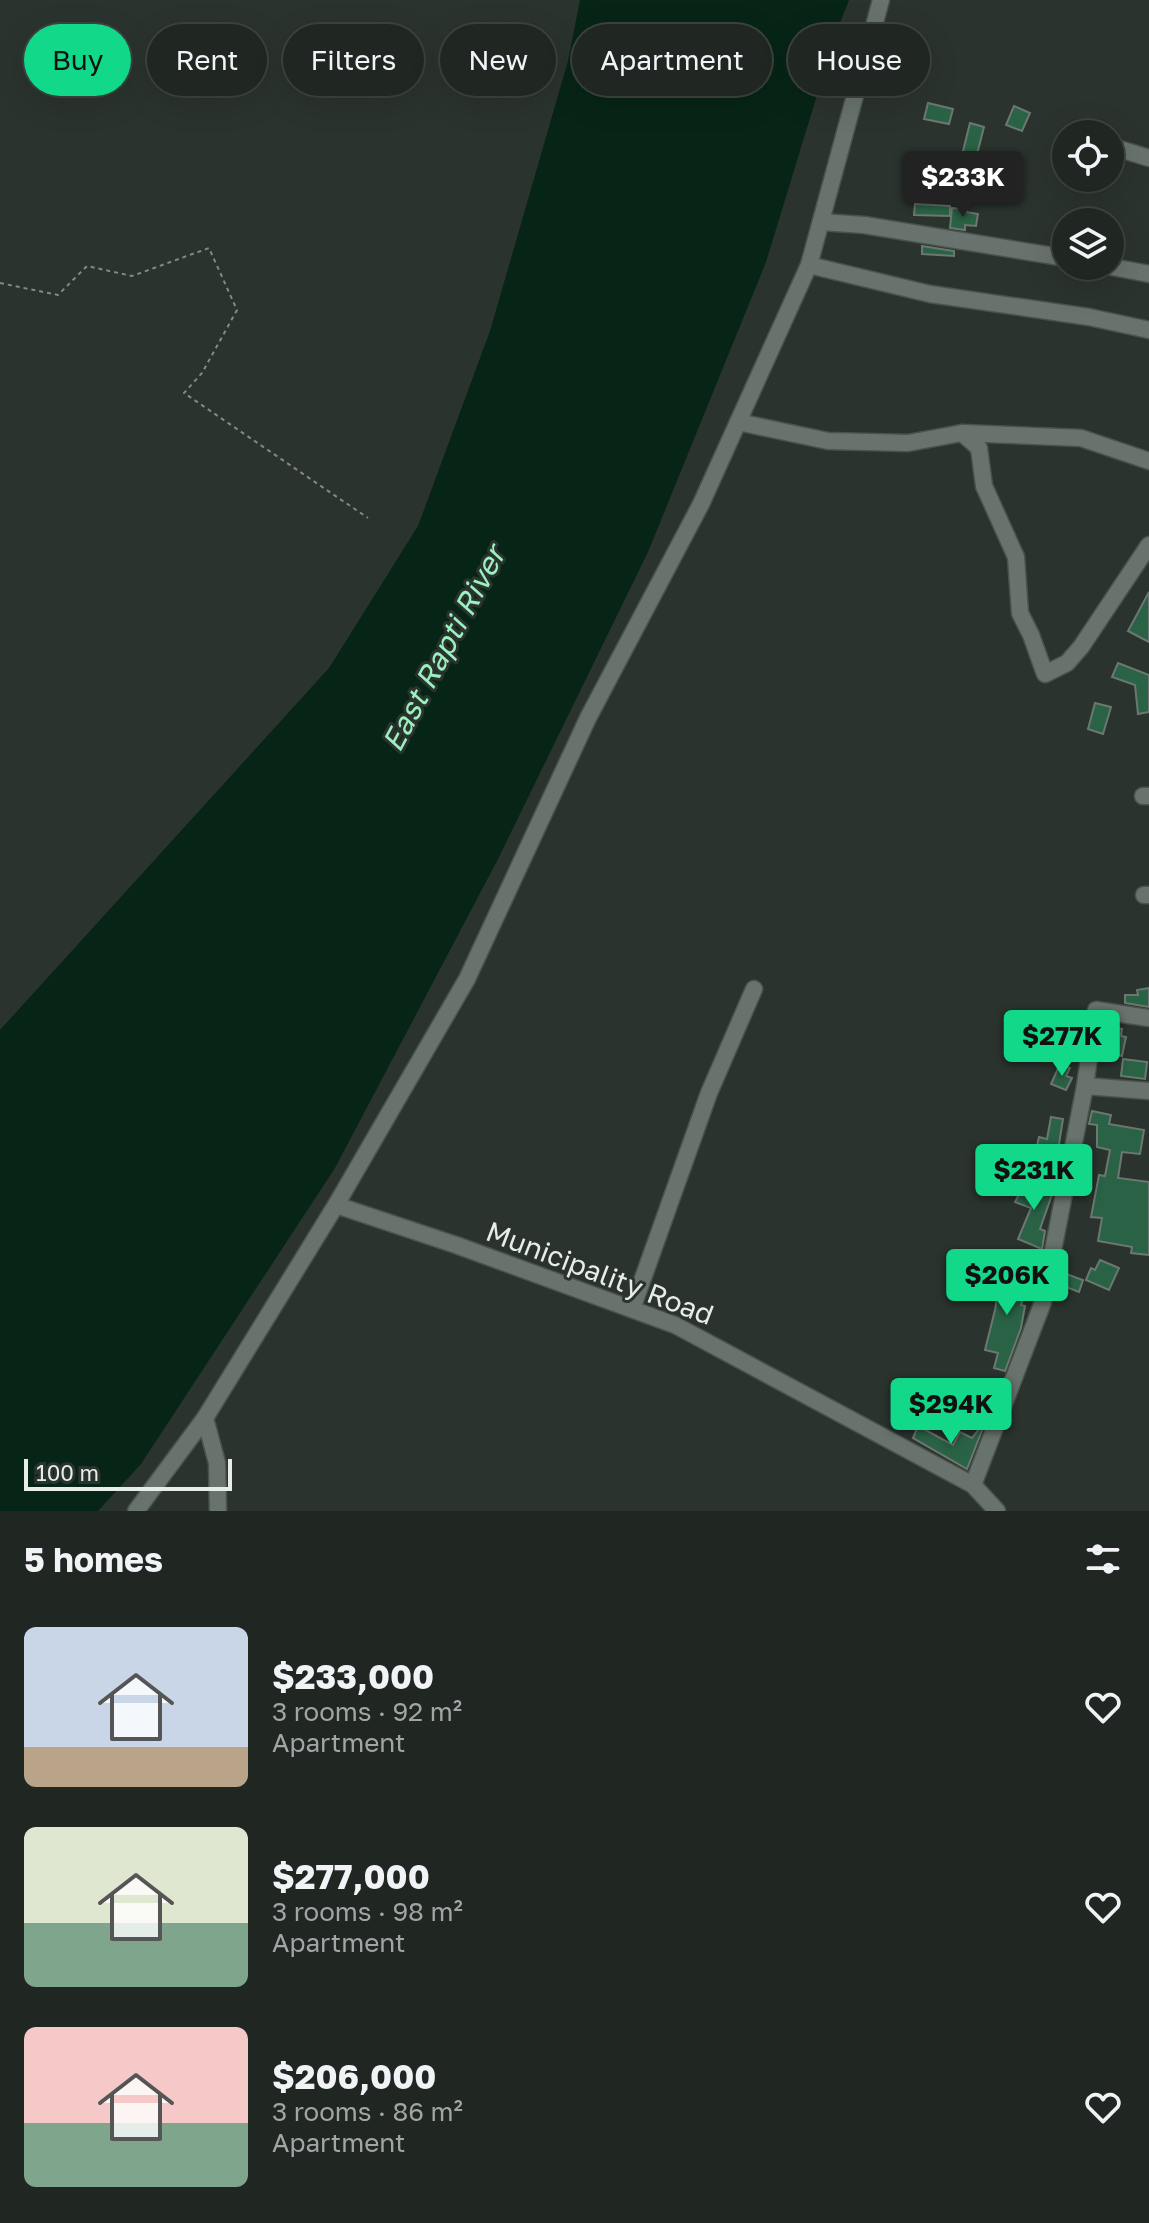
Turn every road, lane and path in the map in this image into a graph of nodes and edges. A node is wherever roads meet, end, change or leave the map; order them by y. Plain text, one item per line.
1 (881, 0) edge
2 (1124, 150) edge
3 (1149, 158) edge
4 (821, 222) junction
5 (1052, 256) edge
6 (809, 265) junction
7 (1124, 269) edge
8 (1149, 274) edge
9 (0, 283) edge
10 (1149, 330) edge
11 (738, 422) junction
12 (962, 433) junction
13 (1149, 461) edge
14 (368, 518) dead end
15 (1149, 545) edge
16 (754, 989) dead end
17 (1149, 1018) edge
18 (1085, 1086) junction
19 (1149, 1091) edge
20 (336, 1205) junction
21 (632, 1309) junction
22 (205, 1418) junction
23 (973, 1485) junction
24 (136, 1511) edge
25 (218, 1511) edge
26 (997, 1511) edge

1 - 4 street
2 - 3 street
4 - 5 street
4 - 6 street
6 - 10 street
6 - 11 street
7 - 8 street
9 - 14 path
11 - 12 street
11 - 20 street
12 - 13 street
12 - 15 street
16 - 21 street
17 - 18 street
18 - 19 street
18 - 23 street
20 - 21 street, Municipality Road
20 - 22 street
21 - 23 street, Municipality Road
22 - 24 street
22 - 25 street
23 - 26 street, Municipality Road

